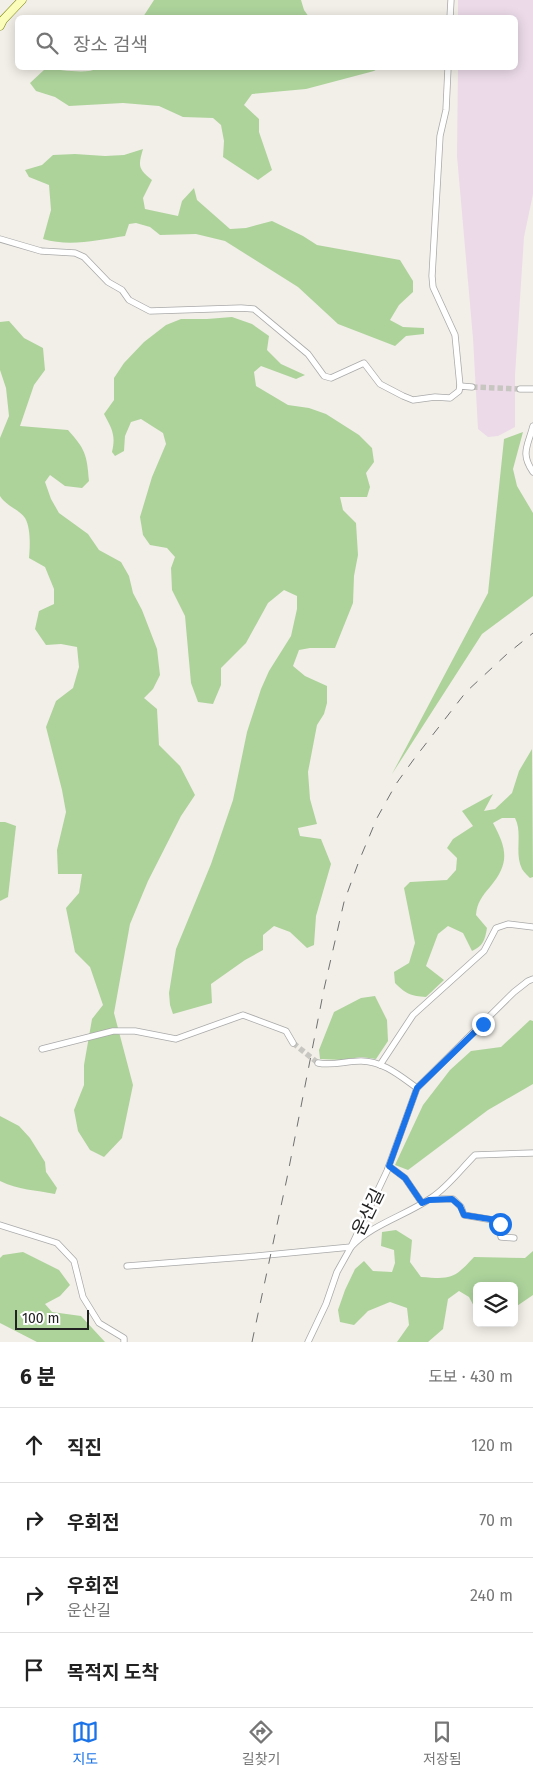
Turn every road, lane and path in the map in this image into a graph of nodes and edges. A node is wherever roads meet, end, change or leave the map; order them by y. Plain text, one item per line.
1 (22, 0) edge
2 (451, 0) edge
3 (450, 15) edge
4 (0, 26) edge
5 (448, 70) edge
6 (0, 239) edge
7 (460, 386) junction
8 (472, 388) tunnel mouth
9 (520, 389) tunnel mouth
10 (533, 389) edge
11 (533, 426) edge
12 (533, 472) edge
13 (533, 928) edge
14 (533, 979) edge
15 (293, 1044) tunnel mouth
16 (42, 1049) dead end
17 (318, 1064) tunnel mouth
18 (380, 1065) junction
19 (417, 1088) junction
20 (533, 1153) edge
21 (389, 1166) junction
22 (429, 1200) junction
23 (422, 1203) junction
24 (0, 1225) edge
25 (514, 1238) dead end
26 (351, 1246) junction
27 (128, 1266) dead end
28 (124, 1342) edge
29 (308, 1342) edge

1 - 4 street
2 - 3 street
5 - 7 street
6 - 7 street
7 - 8 street
9 - 10 street
11 - 12 street
13 - 18 street
14 - 19 street, 운산길
15 - 16 street
17 - 18 street
18 - 19 street
19 - 21 street, 운산길
20 - 22 street
21 - 23 street
21 - 26 street, 운산길
22 - 23 street
22 - 25 street
23 - 26 street
24 - 28 street
26 - 27 street
26 - 29 street, 운산길

